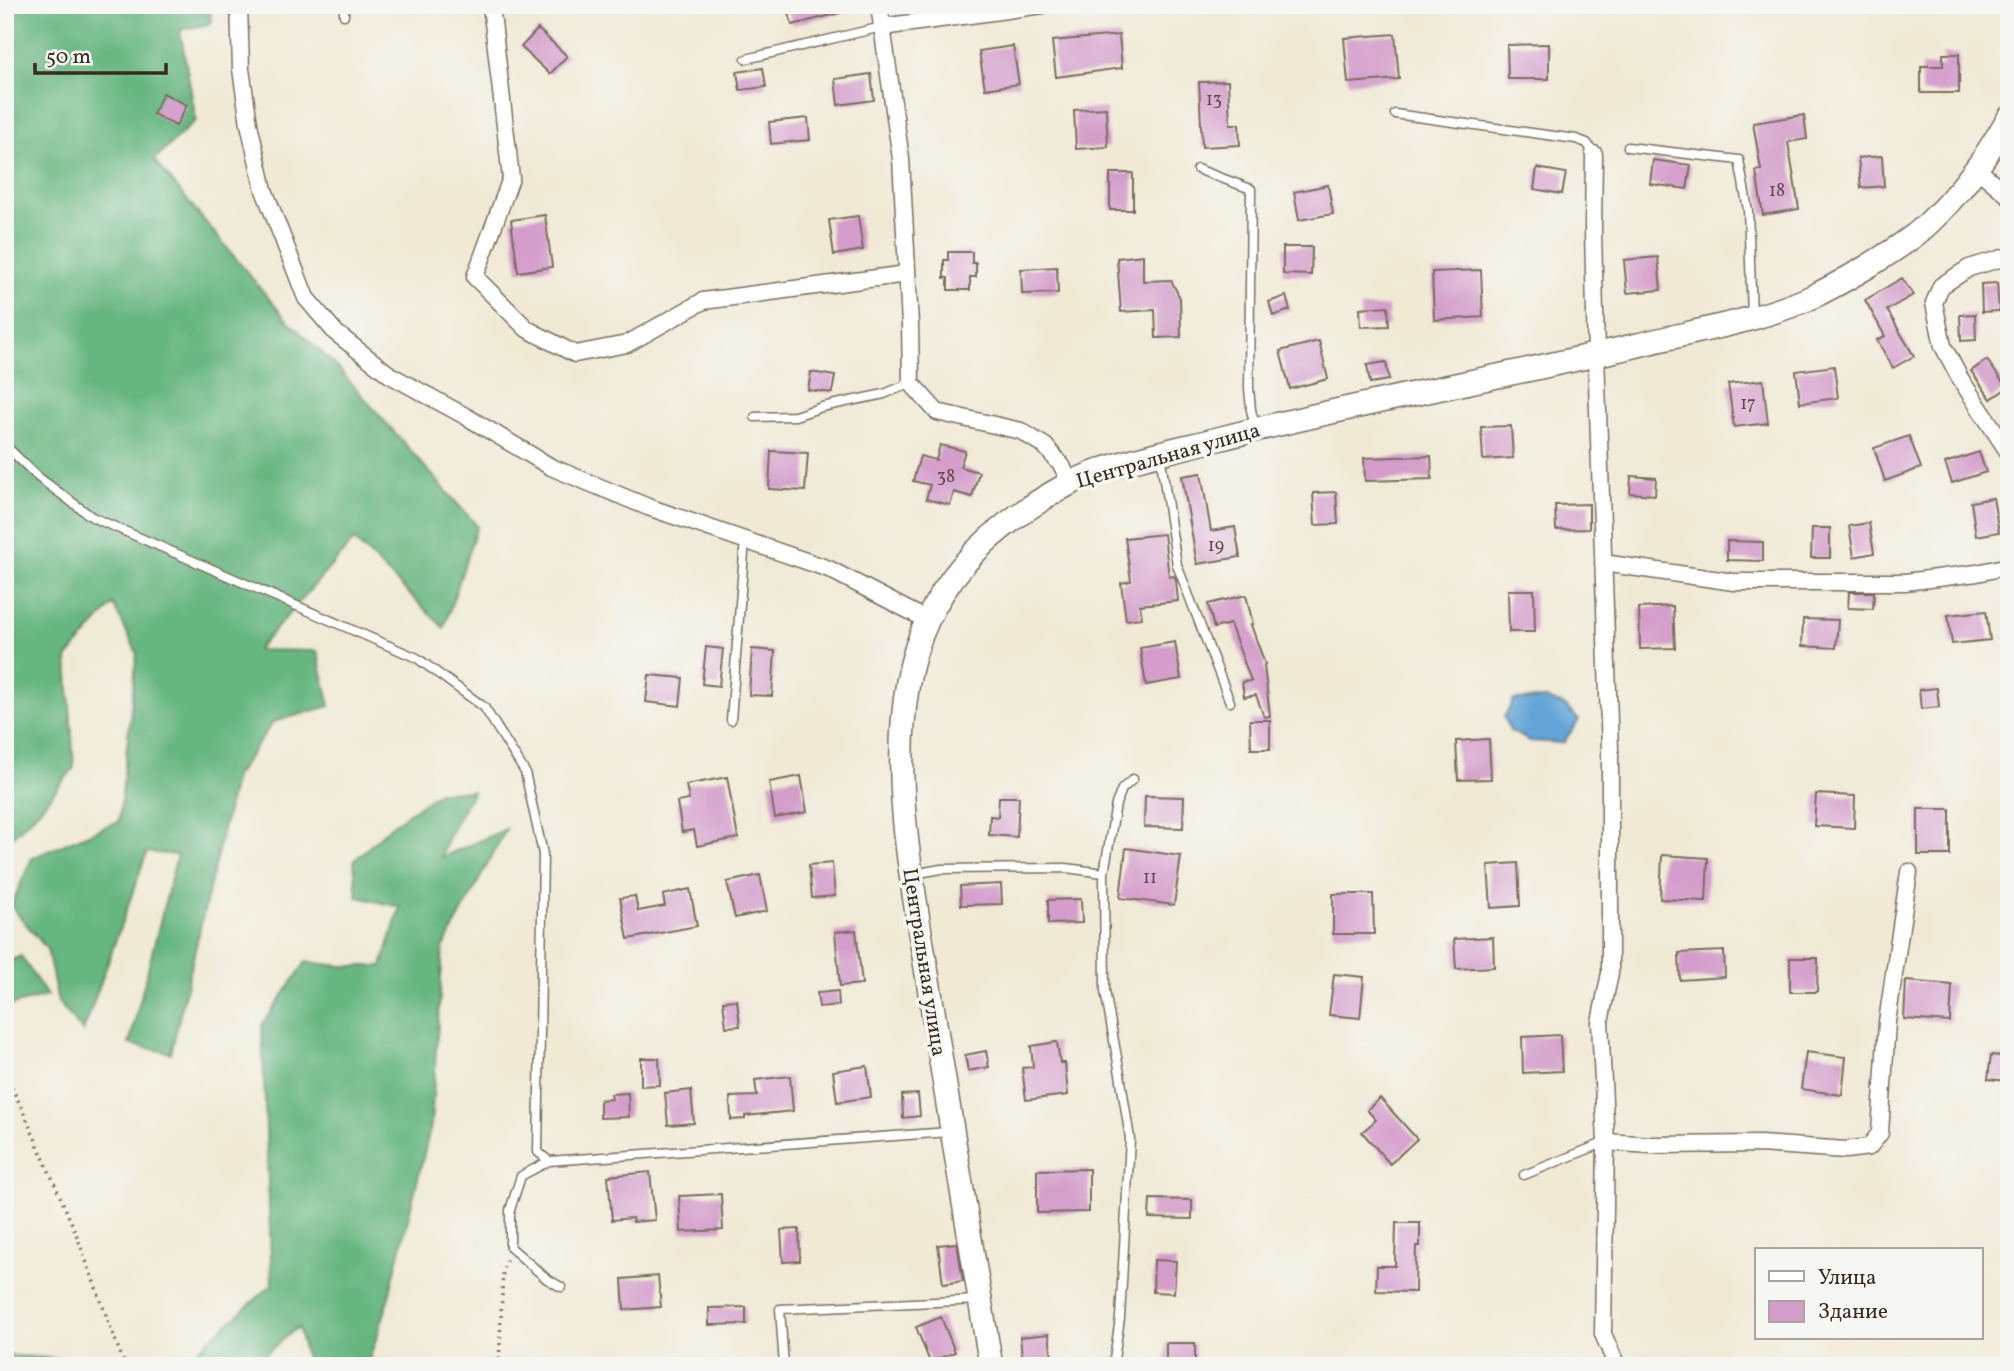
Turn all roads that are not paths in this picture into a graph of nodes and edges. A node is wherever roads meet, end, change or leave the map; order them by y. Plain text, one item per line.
1 (239, 5) edge
2 (492, 5) edge
3 (878, 5) edge
4 (1043, 5) edge
5 (882, 27) junction
6 (746, 59) dead end
7 (1395, 114) dead end
8 (2009, 118) edge
9 (1628, 148) dead end
10 (1594, 154) joint
11 (1197, 169) dead end
12 (1976, 169) junction
13 (2009, 196) edge
14 (2009, 256) edge
15 (907, 274) junction
16 (1752, 318) junction
17 (1596, 355) junction
18 (911, 383) junction
19 (755, 417) dead end
20 (1255, 429) junction
21 (5, 445) edge
22 (1160, 453) junction
23 (2009, 453) edge
24 (1070, 483) junction
25 (745, 540) junction
26 (1603, 564) junction
27 (2009, 566) edge
28 (927, 620) junction
29 (1230, 702) dead end
30 (732, 720) dead end
31 (1133, 779) dead end
32 (1909, 872) dead end
33 (1104, 873) junction
34 (911, 874) junction
35 (952, 1131) junction
36 (1606, 1142) junction
37 (549, 1161) junction
38 (1524, 1175) dead end
39 (561, 1287) dead end
40 (980, 1300) junction
41 (783, 1366) edge
42 (991, 1366) edge
43 (1113, 1366) edge
44 (1617, 1366) edge

1 - 25 street
2 - 15 street
3 - 5 street
4 - 5 street
5 - 6 lane
5 - 15 street
7 - 10 lane
8 - 12 street, Центральная улица
9 - 16 lane
10 - 17 street
11 - 20 lane
12 - 13 street
12 - 16 street, Центральная улица
14 - 23 street
15 - 18 street
16 - 17 street, Центральная улица
17 - 20 street, Центральная улица
17 - 26 street
18 - 19 lane
18 - 24 street
20 - 22 street, Центральная улица
21 - 37 lane
22 - 24 street, Центральная улица
22 - 29 lane
24 - 28 street, Центральная улица
25 - 28 street
25 - 30 lane
26 - 27 street
26 - 36 street
28 - 34 street, Центральная улица
31 - 33 lane
32 - 36 street
33 - 34 lane
33 - 43 lane
34 - 35 street, Центральная улица
35 - 37 lane
35 - 40 street, Центральная улица
36 - 38 lane
36 - 44 street
37 - 39 lane
40 - 41 lane
40 - 42 street, Центральная улица

